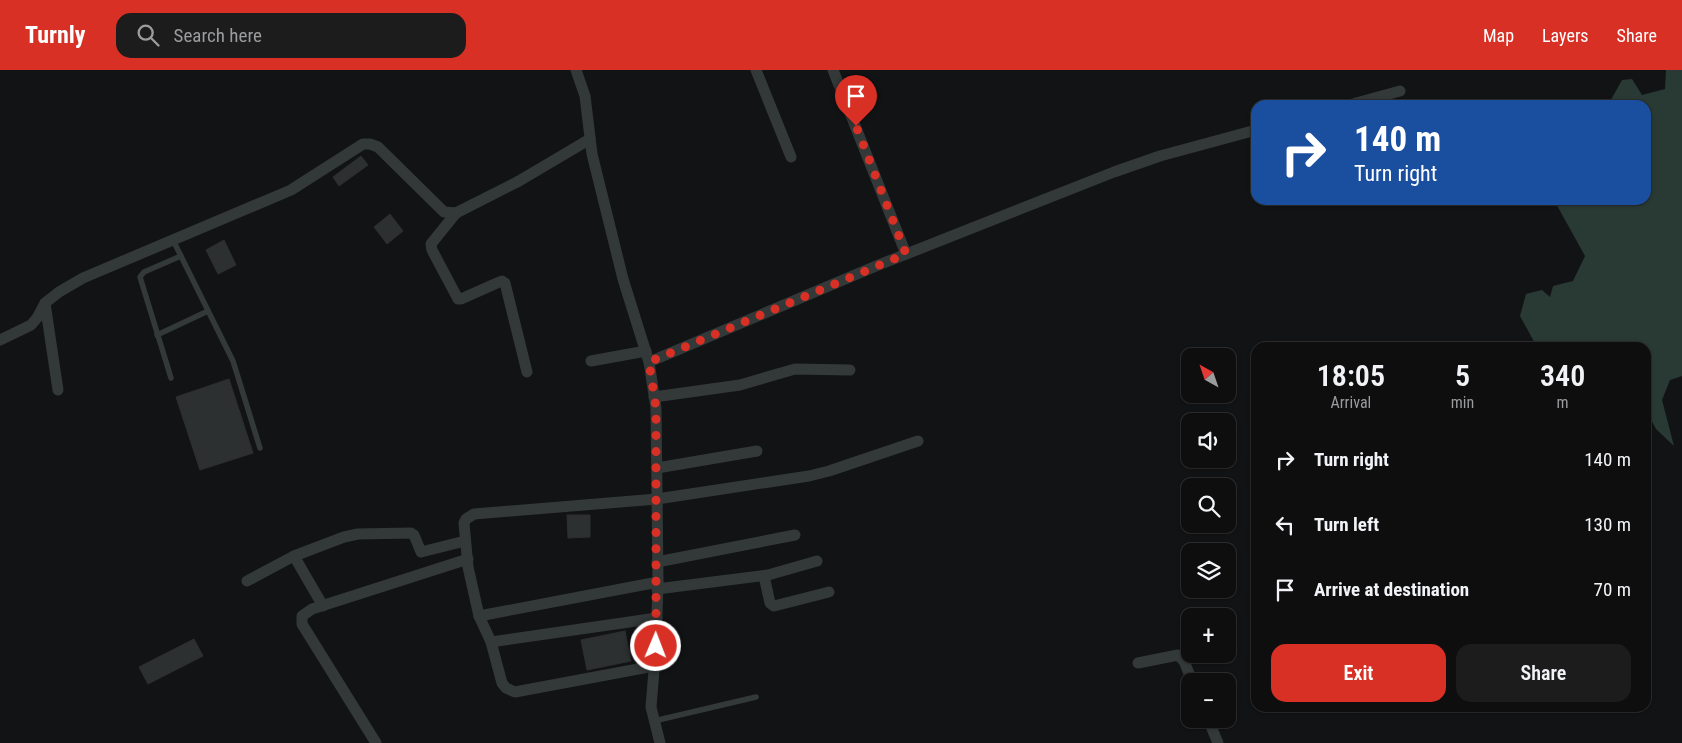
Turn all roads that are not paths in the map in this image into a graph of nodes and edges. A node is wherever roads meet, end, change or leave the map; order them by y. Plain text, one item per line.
1 (576, 70) edge
2 (756, 70) edge
3 (833, 70) edge
4 (1400, 91) dead end
5 (1367, 100) edge
6 (1251, 131) edge
7 (590, 138) junction
8 (791, 157) dead end
9 (456, 214) junction
10 (173, 240) junction
11 (906, 254) junction
12 (181, 256) junction
13 (45, 303) junction
14 (208, 311) junction
15 (157, 335) junction
16 (0, 340) edge
17 (647, 356) junction
18 (591, 362) dead end
19 (850, 370) dead end
20 (527, 372) dead end
21 (171, 378) dead end
22 (58, 390) dead end
23 (654, 397) junction
24 (918, 441) dead end
25 (260, 448) dead end
26 (757, 452) dead end
27 (657, 468) junction
28 (657, 499) junction
29 (795, 535) dead end
30 (465, 541) junction
31 (294, 556) junction
32 (468, 559) junction
33 (818, 561) dead end
34 (657, 562) junction
35 (764, 576) junction
36 (247, 581) dead end
37 (657, 586) junction
38 (829, 592) dead end
39 (323, 606) junction
40 (479, 616) junction
41 (657, 618) junction
42 (491, 642) junction
43 (1138, 663) dead end
44 (654, 666) junction
45 (1189, 673) edge
46 (756, 698) dead end
47 (654, 721) junction
48 (1212, 728) edge
49 (376, 743) edge
50 (660, 743) edge
51 (1218, 743) edge

1 - 7 street
2 - 8 street
3 - 11 street
4 - 5 street
6 - 11 street
7 - 9 street
7 - 17 street
9 - 10 street
9 - 20 street
10 - 12 lane
10 - 13 street
11 - 17 street
12 - 14 lane
12 - 15 lane
13 - 16 street
13 - 22 street
14 - 15 lane
14 - 25 lane
15 - 21 lane
17 - 18 street
17 - 23 street
19 - 23 street
23 - 27 street
24 - 28 street
26 - 27 street
27 - 28 street
28 - 30 street
28 - 34 street
29 - 34 street
30 - 31 street
30 - 32 street
31 - 36 street
31 - 39 street
32 - 39 street
32 - 40 street
33 - 35 street
34 - 37 street
35 - 37 street
35 - 38 street
37 - 40 street
37 - 41 street
39 - 49 street
40 - 42 street
41 - 42 street
41 - 44 street
42 - 44 street
43 - 45 street
44 - 47 street
46 - 47 lane
47 - 50 street
48 - 51 street

